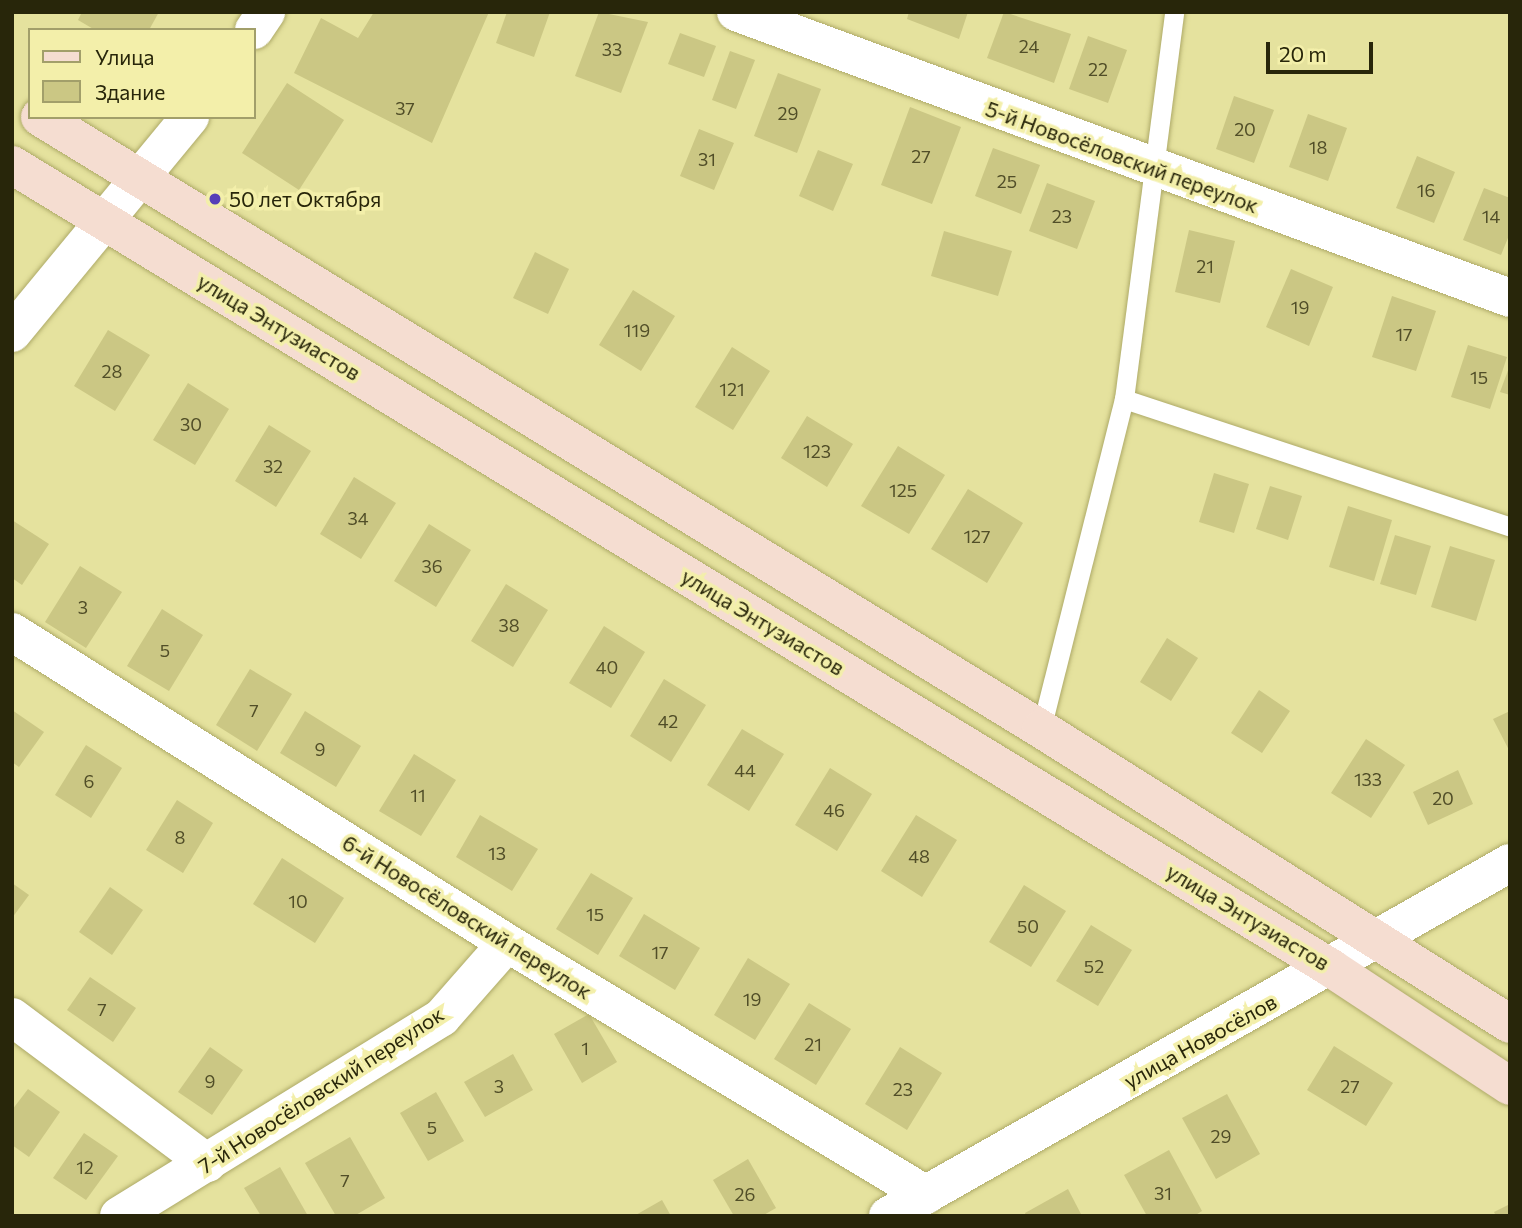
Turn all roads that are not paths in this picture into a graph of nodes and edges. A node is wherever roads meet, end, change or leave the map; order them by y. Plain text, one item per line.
1 (267, 12) edge
2 (736, 12) edge
3 (1174, 12) edge
4 (255, 28) edge
5 (12, 100) edge
6 (28, 110) edge
7 (43, 119) edge
8 (189, 119) edge
9 (12, 165) edge
10 (1157, 172) junction
11 (144, 181) junction
12 (102, 218) junction
13 (1510, 298) edge
14 (12, 333) edge
15 (1124, 398) junction
16 (1510, 527) edge
17 (12, 632) edge
18 (1041, 729) junction
19 (1510, 863) edge
20 (1381, 939) junction
21 (507, 943) junction
22 (1331, 968) junction
23 (12, 1017) edge
24 (1510, 1024) edge
25 (1510, 1086) edge
26 (207, 1163) junction
27 (926, 1195) junction
28 (119, 1216) edge
29 (888, 1216) edge

1 - 4 street
2 - 10 street, 5-й Новосёловский переулок
3 - 10 lane
5 - 6 main road
7 - 11 main road
8 - 11 street
9 - 12 main road, улица Энтузиастов
10 - 13 street, 5-й Новосёловский переулок
10 - 15 lane
11 - 12 street
11 - 18 main road
12 - 14 street
12 - 22 main road, улица Энтузиастов
15 - 16 lane
15 - 18 lane
17 - 21 street, 6-й Новосёловский переулок
18 - 20 main road
19 - 20 street, улица Новосёлов
20 - 22 street, улица Новосёлов
20 - 24 main road
21 - 26 street, 7-й Новосёловский переулок
21 - 27 street, 6-й Новосёловский переулок
22 - 25 main road, улица Энтузиастов
22 - 27 street, улица Новосёлов
23 - 26 street
26 - 28 street, 7-й Новосёловский переулок
27 - 29 street, улица Новосёлов

